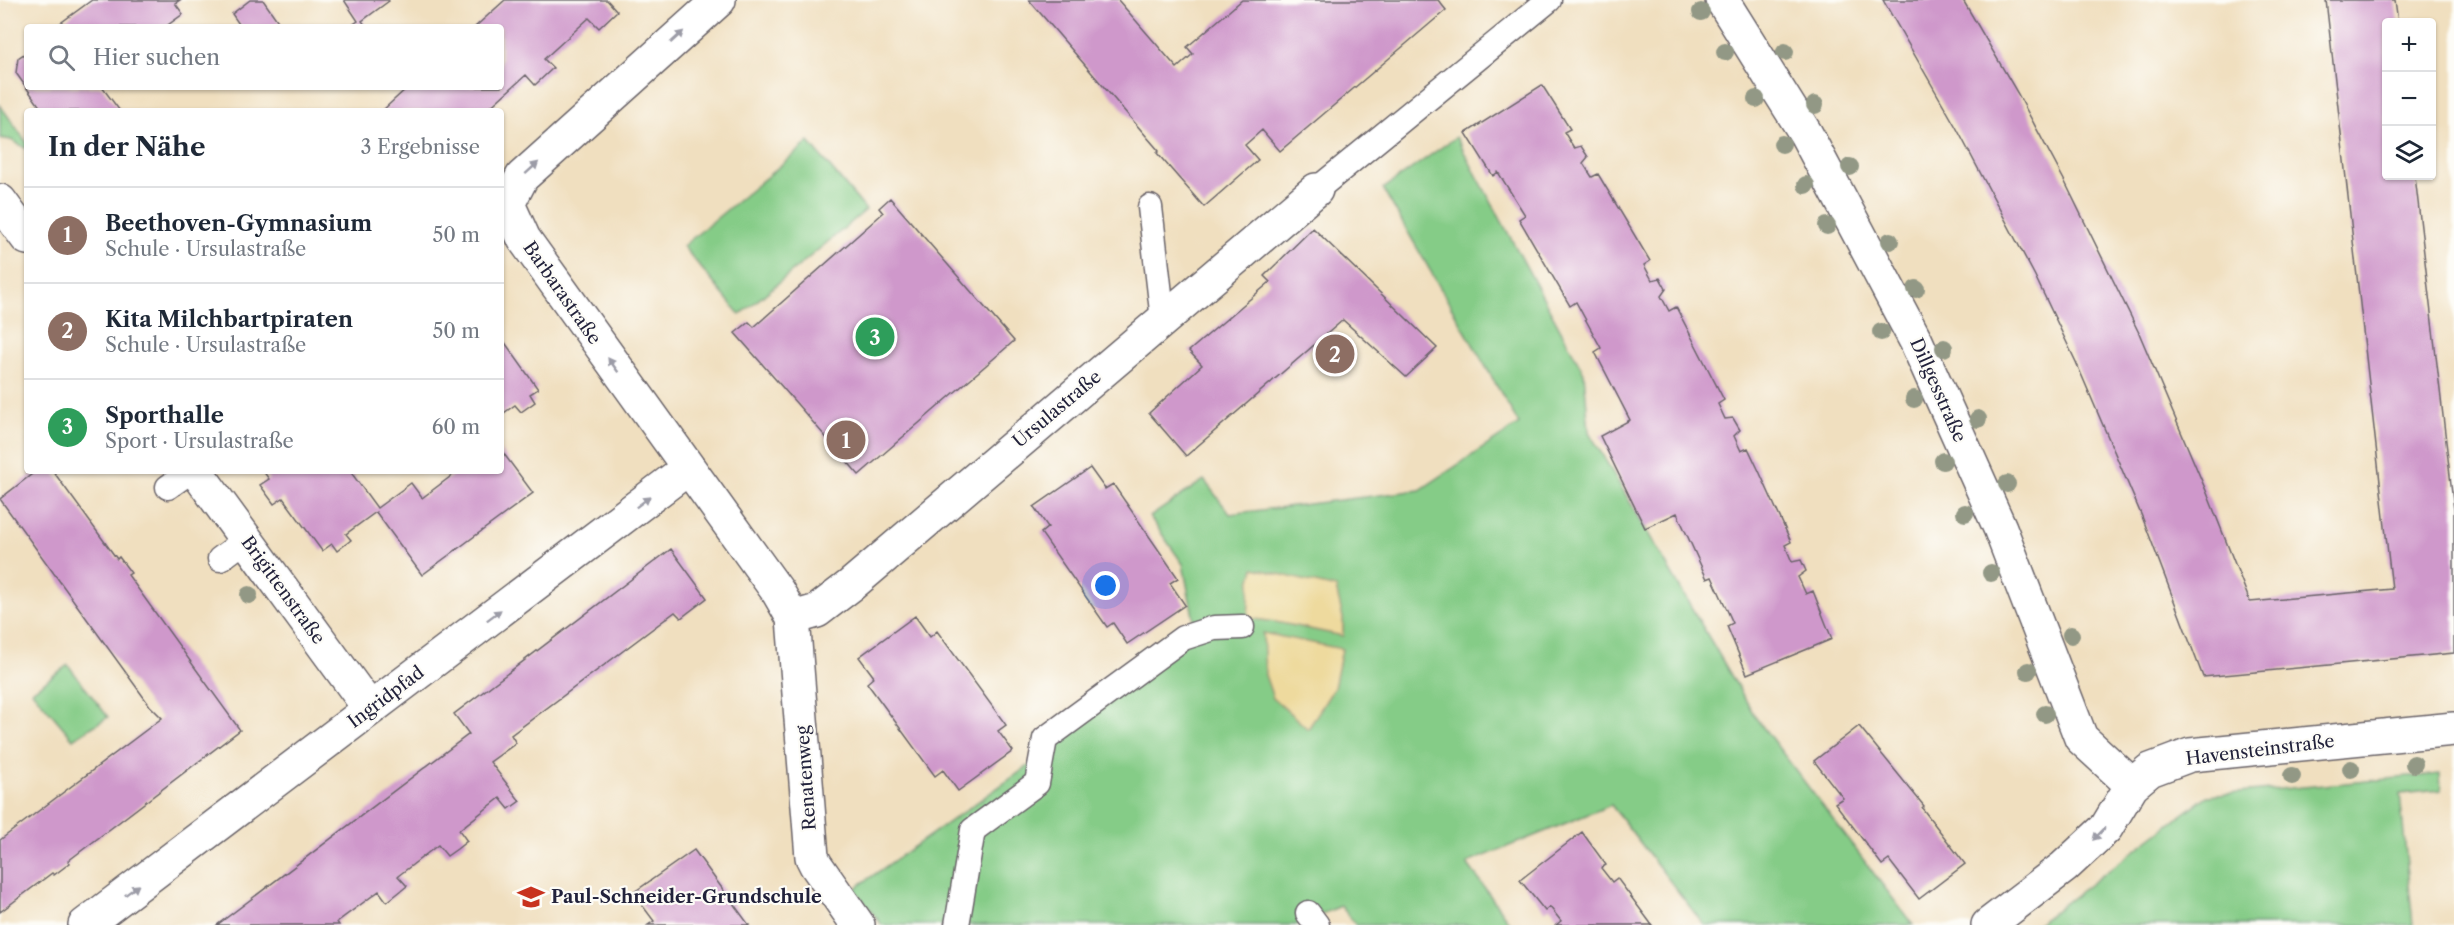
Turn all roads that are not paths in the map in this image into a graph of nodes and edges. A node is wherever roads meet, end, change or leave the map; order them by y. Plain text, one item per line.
1 (718, 0) edge
2 (1549, 0) edge
3 (1722, 0) edge
4 (1316, 190) joint
5 (0, 201) edge
6 (1150, 207) dead end
7 (24, 234) edge
8 (1162, 320) junction
9 (687, 469) junction
10 (187, 474) edge
11 (198, 474) edge
12 (168, 487) dead end
13 (247, 539) junction
14 (220, 559) dead end
15 (793, 618) junction
16 (1242, 627) dead end
17 (370, 709) junction
18 (2454, 729) edge
19 (2132, 785) junction
20 (85, 925) edge
21 (858, 925) edge
22 (957, 925) edge
23 (1988, 925) edge

9 -> 1 street, Barbarastraße
2 - 4 lane
3 - 19 street, Dillgesstraße
4 - 8 street, Ursulastraße
5 - 7 street
6 - 8 lane
8 - 15 street, Ursulastraße
9 - 15 street, Barbarastraße
17 -> 9 street, Ingridpfad
10 - 12 lane
11 - 13 street, Brigittenstraße
13 - 14 lane
13 - 17 street, Brigittenstraße
15 - 21 street, Renatenweg
16 - 22 lane
20 -> 17 street, Ingridpfad
18 - 19 street, Havensteinstraße
19 -> 23 street, Havensteinstraße

